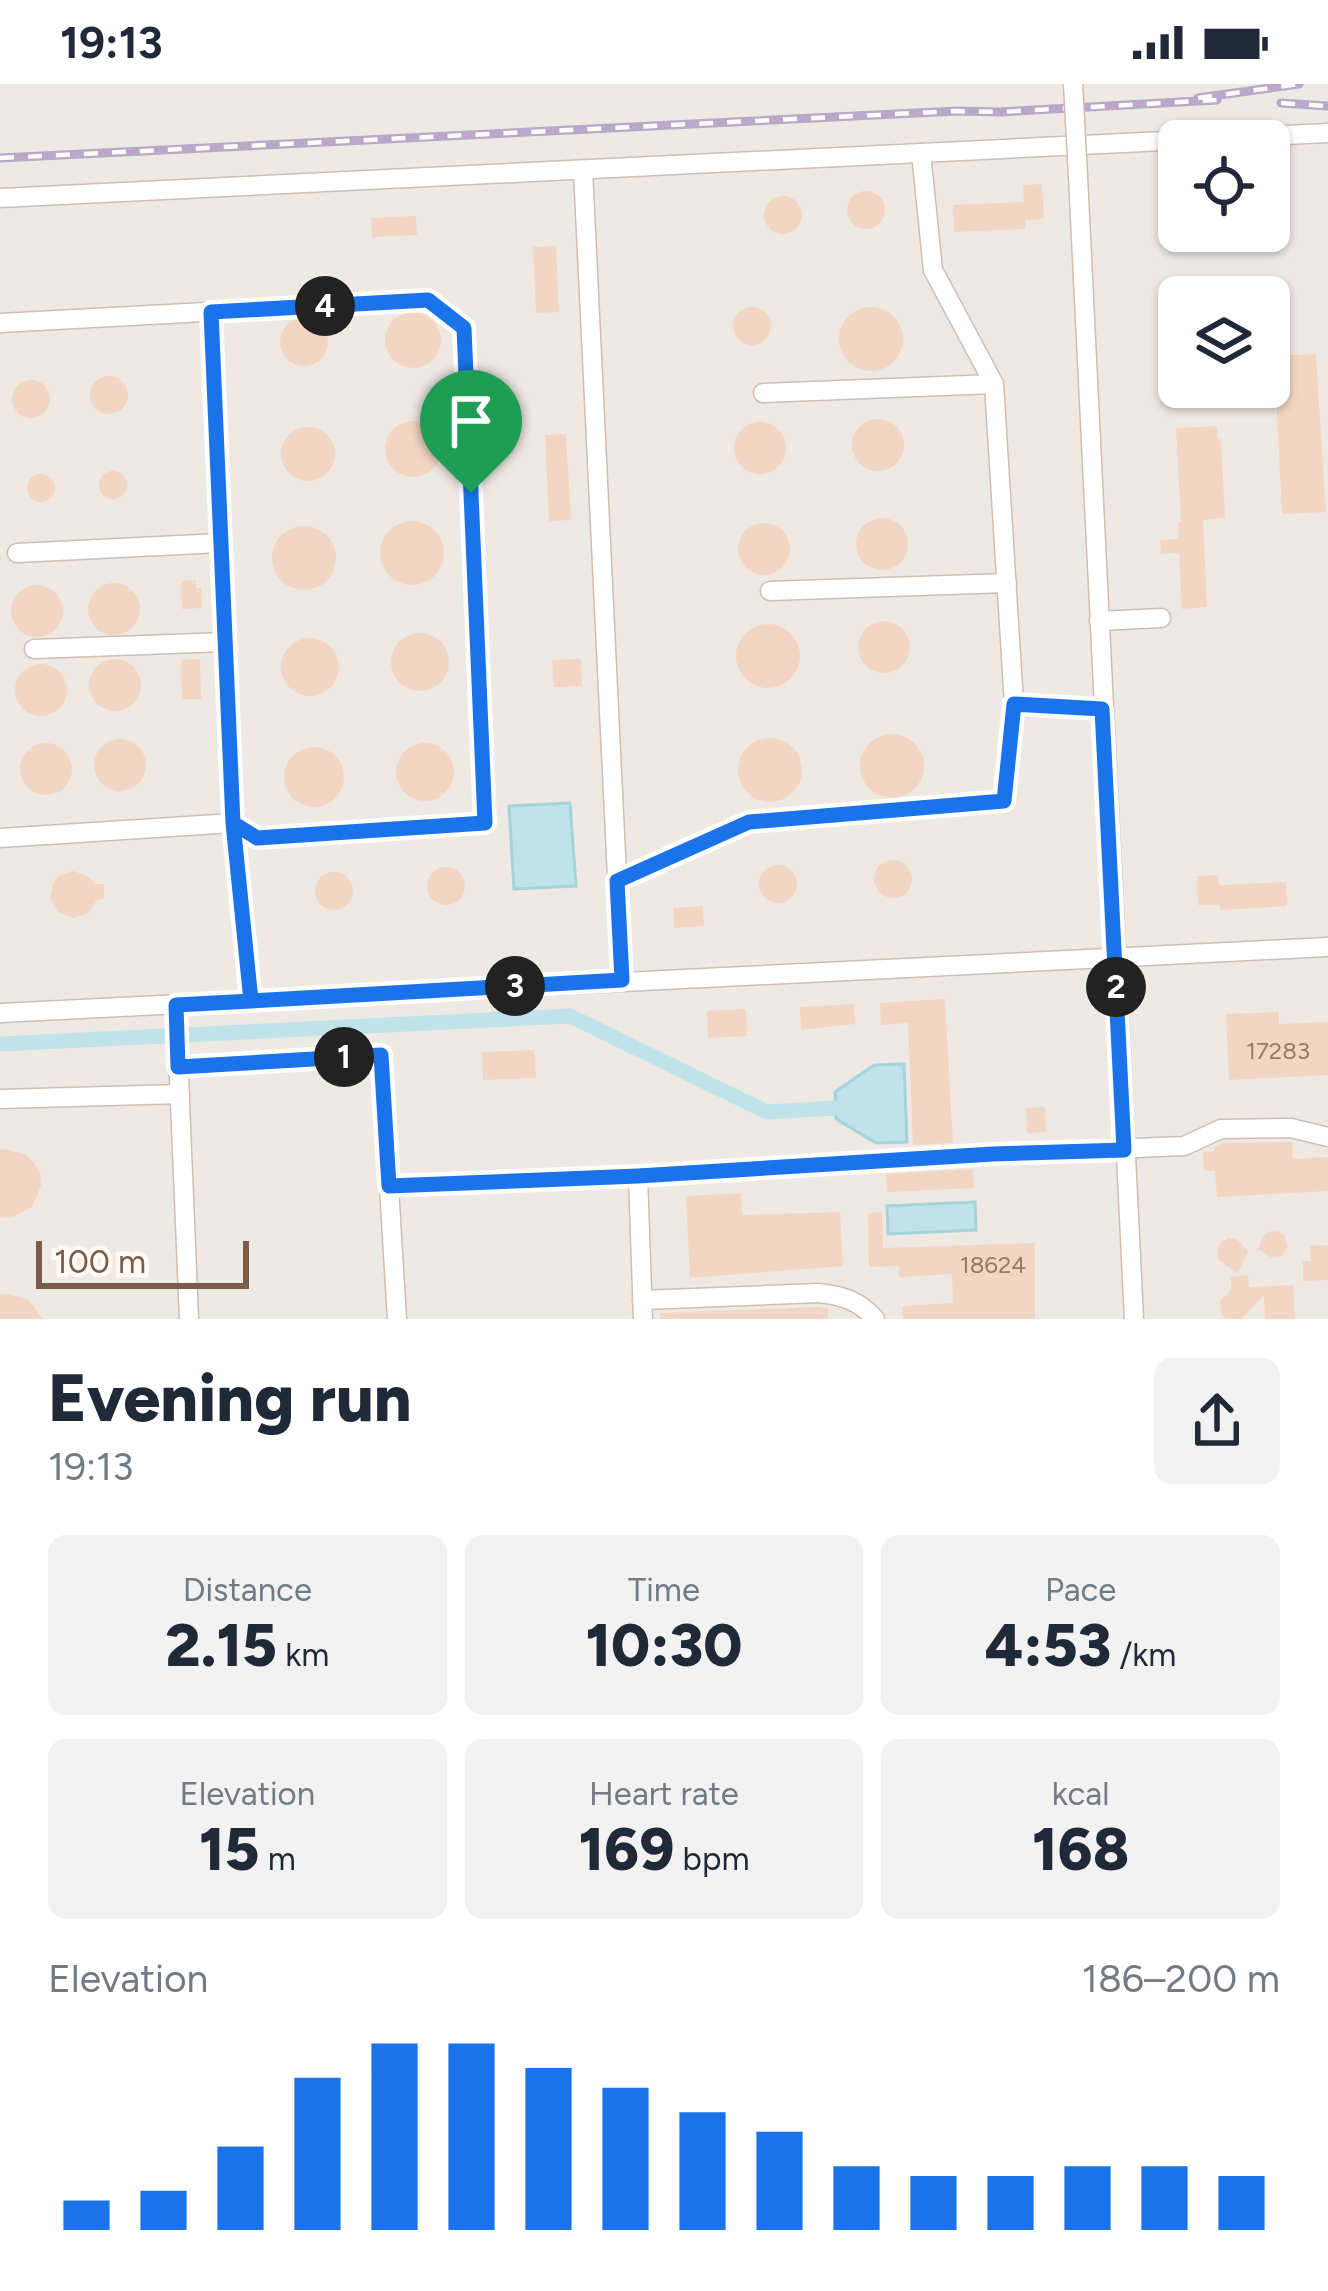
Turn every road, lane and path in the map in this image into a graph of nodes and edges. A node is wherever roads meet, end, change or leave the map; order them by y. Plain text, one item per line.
1 (1073, 84) edge
2 (1328, 133) edge
3 (921, 153) junction
4 (583, 170) junction
5 (0, 199) edge
6 (211, 312) junction
7 (0, 323) edge
8 (994, 384) junction
9 (763, 393) dead end
10 (220, 543) junction
11 (17, 553) dead end
12 (1007, 583) junction
13 (770, 591) dead end
14 (1162, 618) dead end
15 (1099, 621) junction
16 (225, 642) junction
17 (34, 649) dead end
18 (1014, 704) junction
19 (1102, 709) junction
20 (233, 823) junction
21 (0, 838) edge
22 (617, 881) junction
23 (1328, 947) edge
24 (1114, 956) junction
25 (622, 980) junction
26 (251, 1001) junction
27 (176, 1005) junction
28 (0, 1013) edge
29 (178, 1067) junction
30 (180, 1094) junction
31 (0, 1099) edge
32 (1328, 1137) edge
33 (1124, 1150) junction
34 (638, 1176) junction
35 (389, 1186) junction
36 (643, 1310) edge
37 (190, 1319) edge
38 (397, 1319) edge
39 (875, 1319) edge
40 (1133, 1319) edge

1 - 15 lane, bridge
2 - 3 lane
3 - 4 lane
3 - 8 lane
4 - 5 lane
4 - 22 lane
6 - 7 lane
6 - 10 lane
6 - 20 lane
8 - 9 lane
8 - 12 lane
10 - 11 lane
10 - 16 lane
12 - 13 lane
12 - 18 lane
14 - 15 lane
15 - 19 lane
16 - 17 lane
16 - 20 lane
18 - 19 lane
18 - 22 lane
19 - 24 lane
20 - 21 lane
20 - 26 lane
22 - 25 lane
23 - 24 lane
24 - 25 lane
24 - 33 lane
25 - 26 lane
26 - 27 lane
27 - 28 lane
27 - 29 lane
29 - 30 lane
29 - 35 lane
30 - 31 lane
30 - 37 lane
32 - 33 lane
33 - 34 lane
33 - 40 lane
34 - 35 lane
34 - 36 lane
35 - 38 lane
36 - 39 lane

